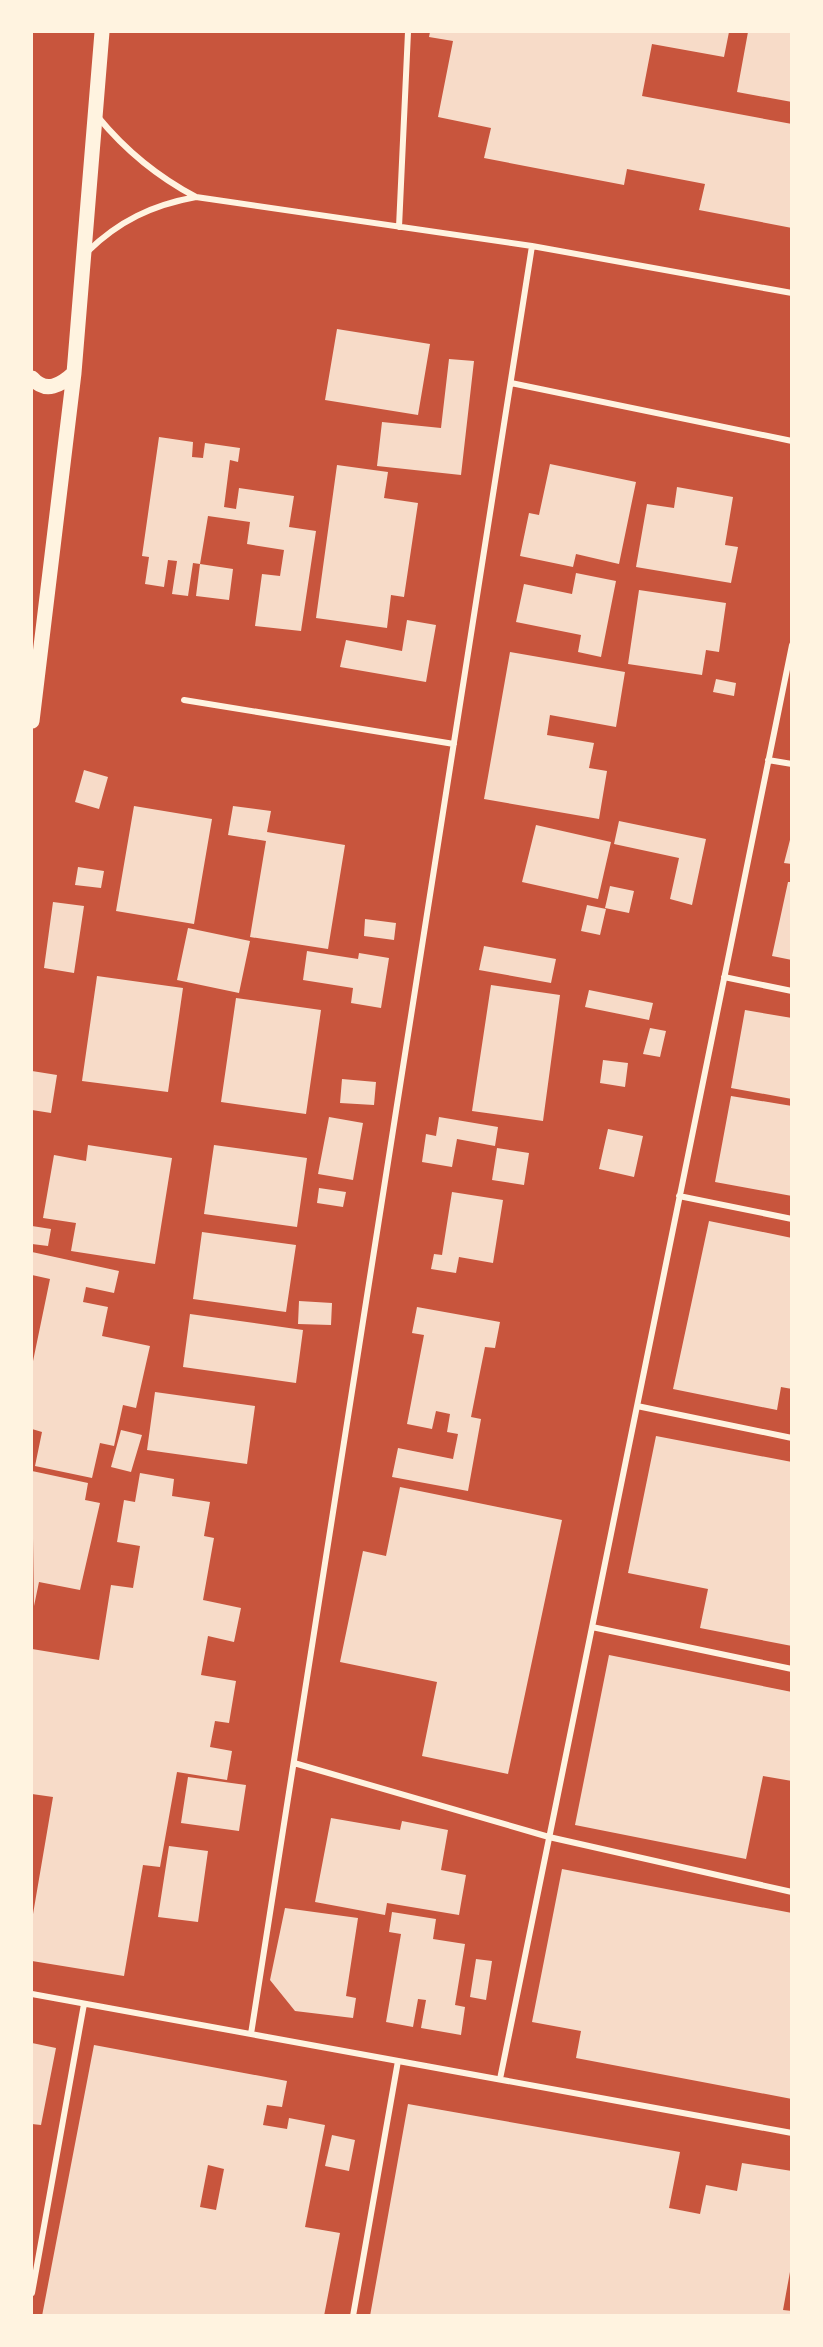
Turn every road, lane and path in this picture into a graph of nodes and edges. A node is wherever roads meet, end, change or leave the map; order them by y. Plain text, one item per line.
1 (102, 32) edge
2 (408, 32) edge
3 (96, 114) junction
4 (196, 197) junction
5 (399, 227) junction
6 (532, 246) junction
7 (84, 254) junction
8 (792, 293) edge
9 (74, 373) junction
10 (32, 378) edge
11 (511, 383) junction
12 (792, 441) edge
13 (792, 645) edge
14 (184, 700) dead end
15 (32, 721) edge
16 (454, 744) junction
17 (768, 760) junction
18 (792, 765) edge
19 (724, 977) junction
20 (792, 991) edge
21 (679, 1196) junction
22 (792, 1219) edge
23 (637, 1406) junction
24 (792, 1438) edge
25 (592, 1627) junction
26 (792, 1669) edge
27 (294, 1763) junction
28 (549, 1837) junction
29 (792, 1892) edge
30 (32, 1994) edge
31 (84, 2004) junction
32 (251, 2034) junction
33 (398, 2061) junction
34 (500, 2079) junction
35 (792, 2133) edge
36 (32, 2293) edge
37 (352, 2316) edge

1 - 3 main road
2 - 5 street
3 - 4 street
3 - 7 main road
4 - 5 street
4 - 7 street
5 - 6 street
6 - 8 street
6 - 11 street
7 - 9 main road
9 - 10 main road
9 - 15 main road
11 - 12 street
11 - 16 street
13 - 17 street
14 - 16 street
16 - 27 street
17 - 18 street
17 - 19 street
19 - 20 street
19 - 21 street
21 - 22 street
21 - 23 street
23 - 24 street
23 - 25 street
25 - 26 street
25 - 28 street
27 - 28 street
27 - 32 street
28 - 29 street
28 - 34 street
30 - 31 street
31 - 32 street
31 - 36 street
32 - 33 street
33 - 34 street
33 - 37 street
34 - 35 street

